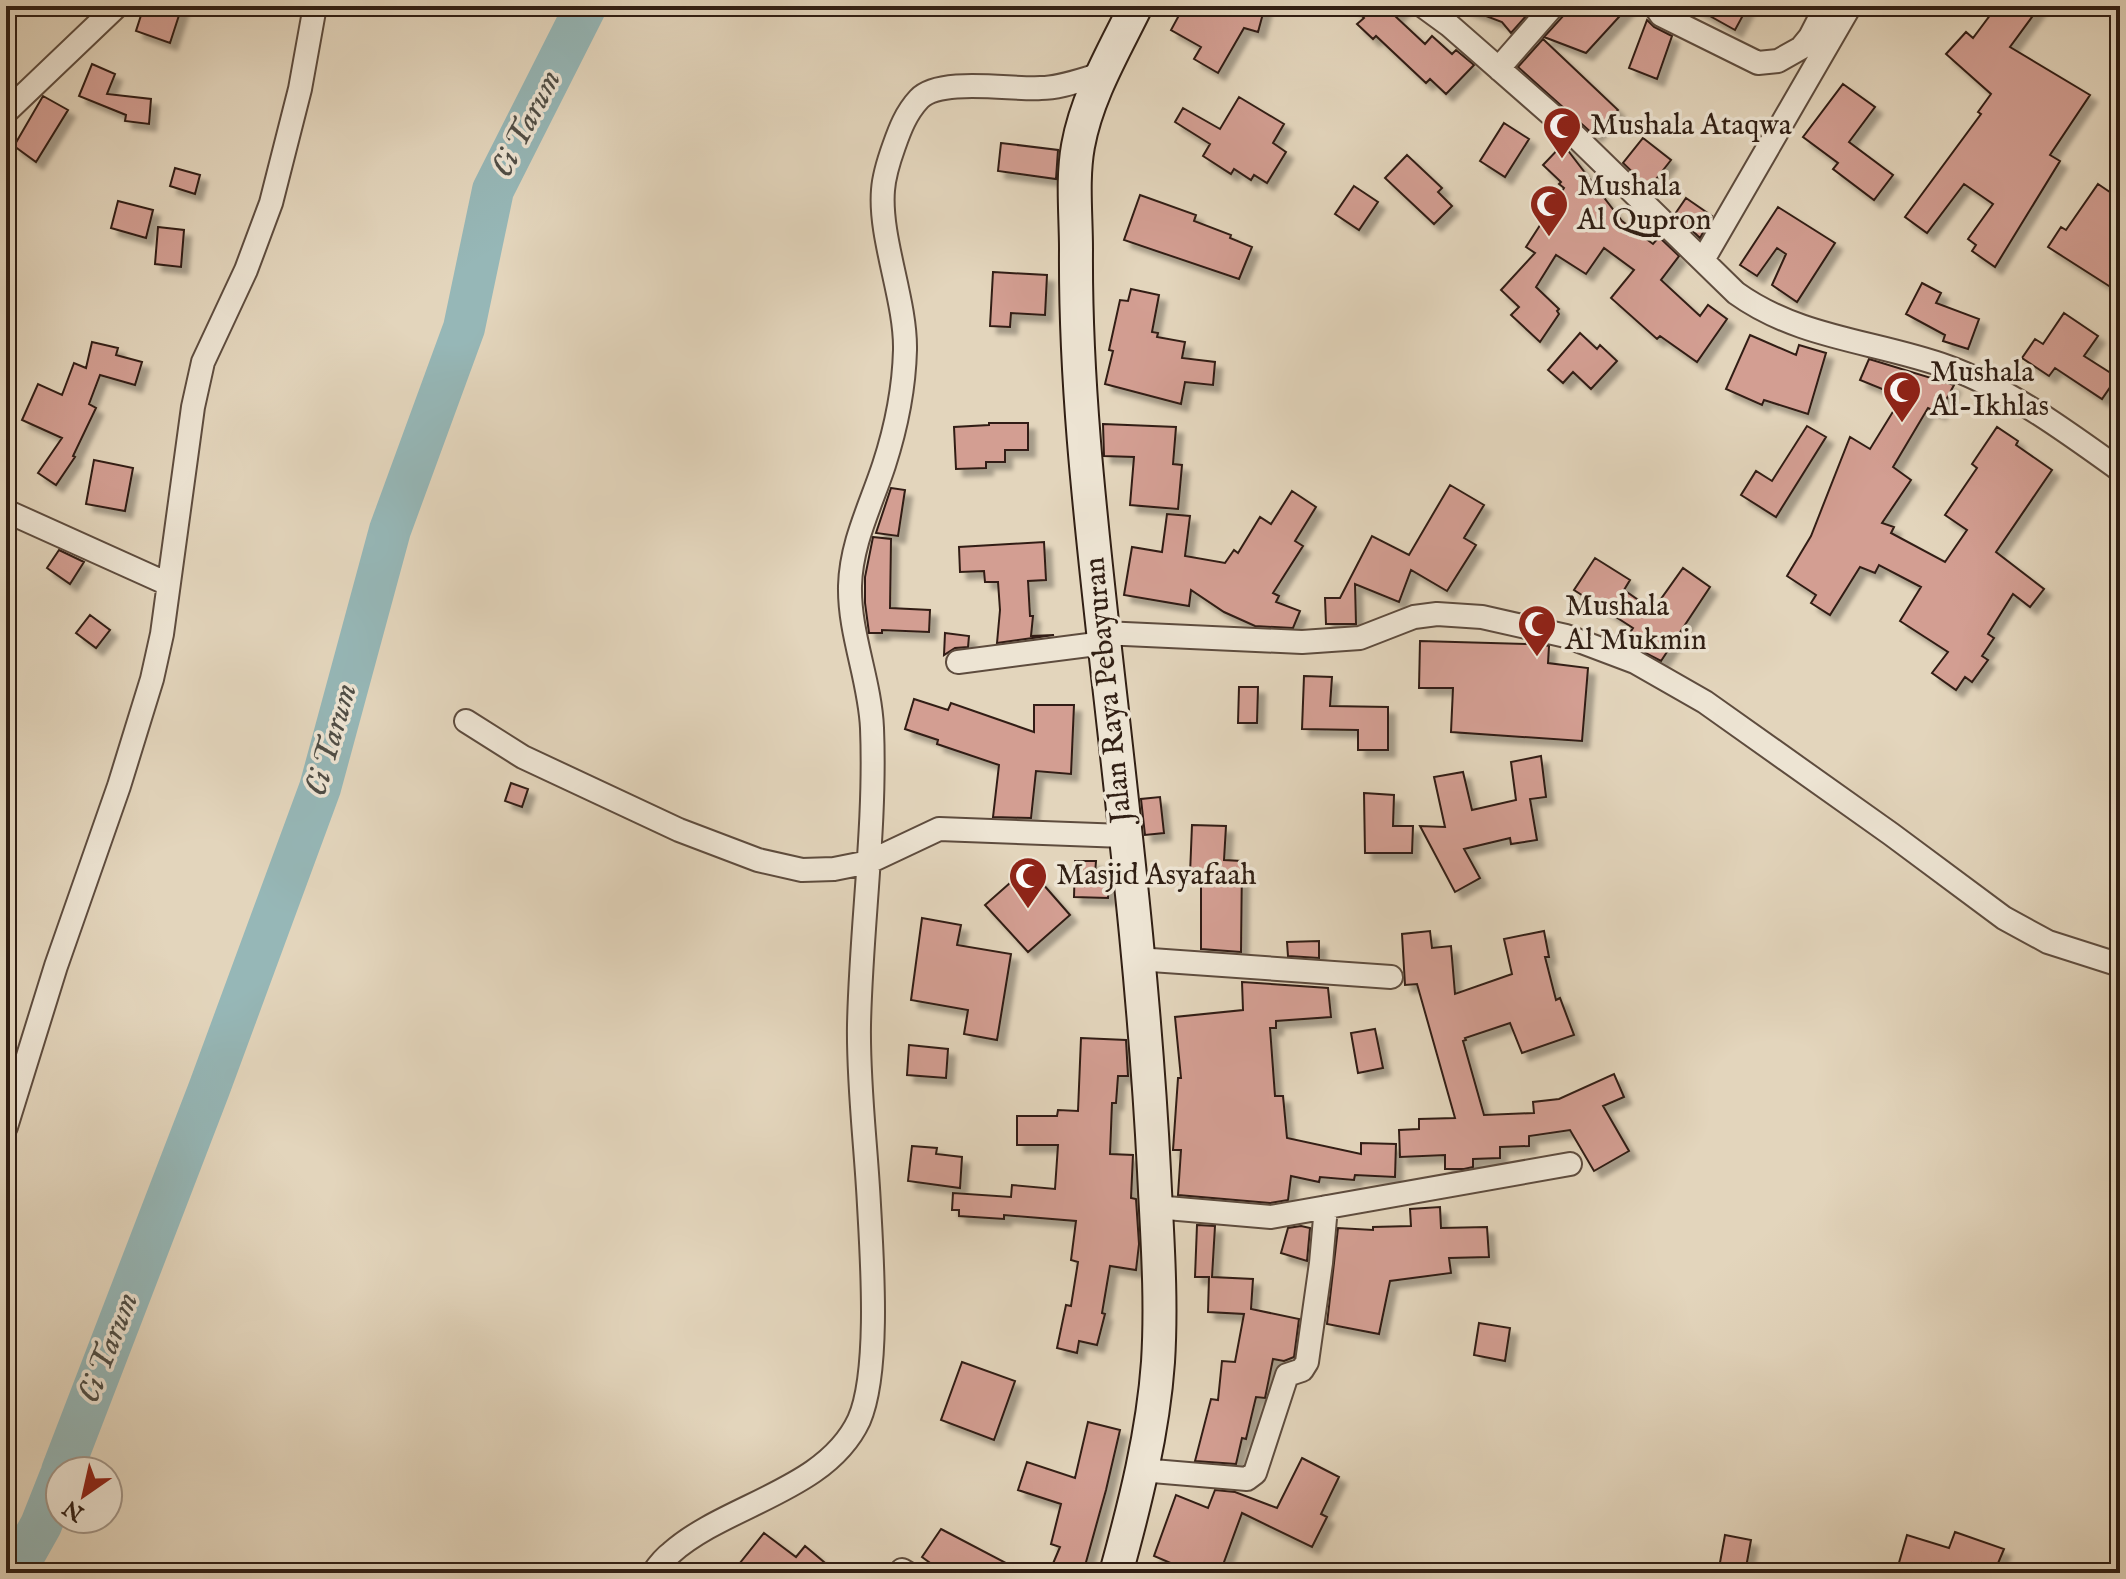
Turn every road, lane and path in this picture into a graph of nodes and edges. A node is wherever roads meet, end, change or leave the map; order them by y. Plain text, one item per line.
1 (117, 6) edge
2 (315, 6) edge
3 (1136, 6) edge
4 (1423, 6) edge
5 (1553, 6) edge
6 (1655, 6) edge
7 (1826, 6) edge
8 (1850, 6) edge
9 (1500, 70) junction
10 (1102, 74) junction
11 (6, 112) edge
12 (1703, 260) junction
13 (2120, 470) edge
14 (6, 511) edge
15 (168, 584) junction
16 (1104, 638) junction
17 (958, 662) dead end
18 (466, 721) dead end
19 (1124, 836) junction
20 (870, 852) junction
21 (1137, 959) junction
22 (2120, 965) edge
23 (1391, 977) dead end
24 (6, 1127) edge
25 (1570, 1164) dead end
26 (1155, 1207) junction
27 (1326, 1207) junction
28 (1141, 1470) junction
29 (653, 1573) edge
30 (1116, 1573) edge

1 - 11 street
2 - 15 street
3 - 10 main road, Jalan Raya Pebayuran
4 - 9 street
5 - 9 street
6 - 7 street
8 - 12 street
9 - 12 street
10 - 16 main road, Jalan Raya Pebayuran
10 - 20 street
12 - 13 street
14 - 15 street
15 - 24 street
16 - 17 street
16 - 19 main road, Jalan Raya Pebayuran
16 - 22 street
18 - 20 street
19 - 20 street
19 - 21 main road, Jalan Raya Pebayuran
20 - 29 street
21 - 23 street
21 - 26 main road, Jalan Raya Pebayuran
25 - 27 street
26 - 27 street
26 - 28 main road, Jalan Raya Pebayuran
27 - 28 street
28 - 30 main road, Jalan Raya Pebayuran

